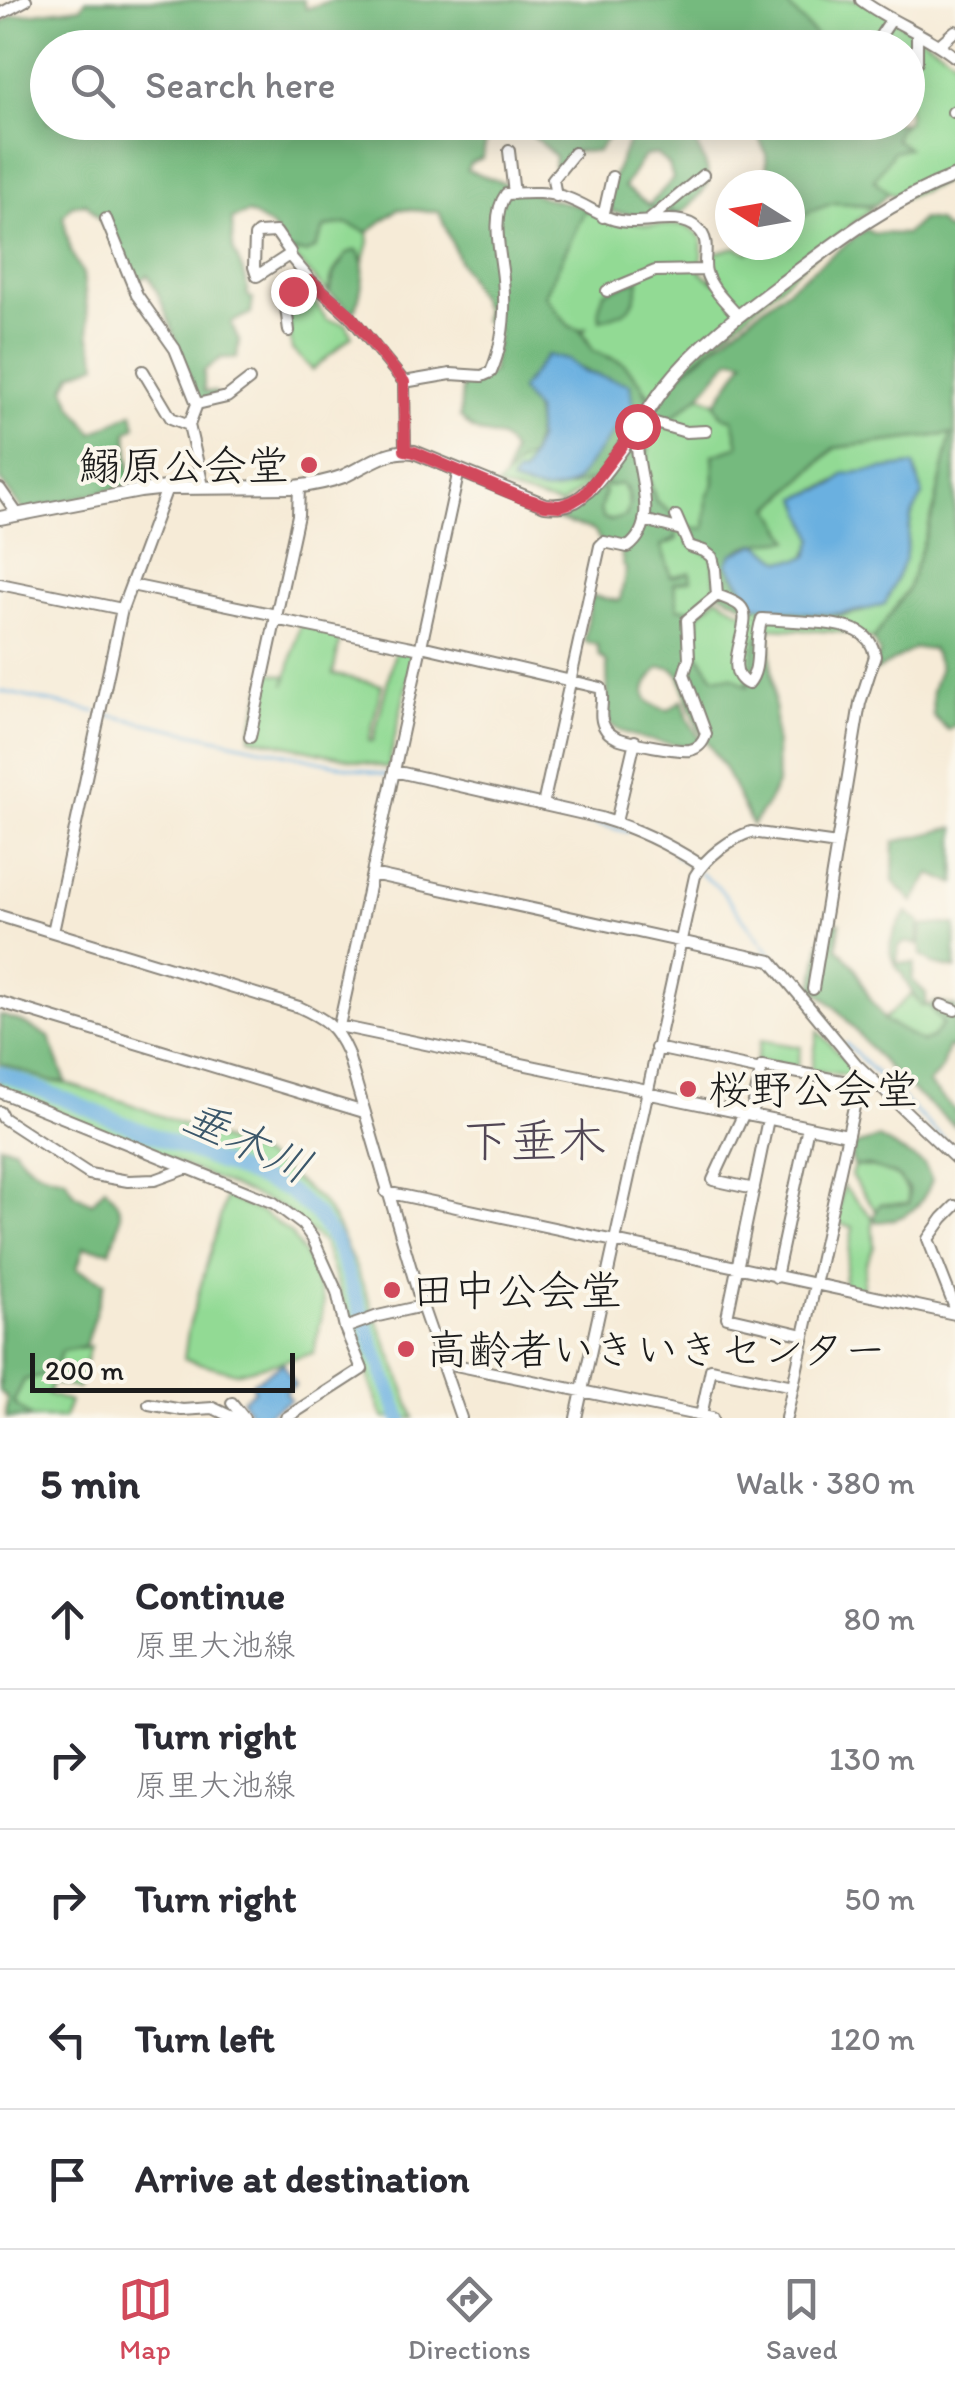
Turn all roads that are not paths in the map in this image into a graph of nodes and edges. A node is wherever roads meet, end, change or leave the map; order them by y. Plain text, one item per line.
1 (26, 0) edge
2 (861, 0) edge
3 (0, 14) edge
4 (892, 20) junction
5 (884, 30) edge
6 (910, 30) edge
7 (955, 31) edge
8 (925, 38) edge
9 (939, 45) junction
10 (955, 57) edge
11 (509, 151) dead end
12 (574, 153) dead end
13 (703, 176) dead end
14 (955, 176) edge
15 (612, 177) dead end
16 (514, 194) junction
17 (556, 196) junction
18 (603, 217) junction
19 (106, 219) dead end
20 (647, 222) junction
21 (289, 254) junction
22 (705, 270) junction
23 (311, 281) junction
24 (607, 291) dead end
25 (738, 316) junction
26 (289, 331) dead end
27 (142, 370) dead end
28 (249, 380) dead end
29 (404, 382) junction
30 (197, 404) junction
31 (640, 422) junction
32 (189, 425) junction
33 (706, 431) dead end
34 (405, 450) junction
35 (459, 470) junction
36 (203, 486) junction
37 (298, 486) junction
38 (167, 488) junction
39 (0, 490) edge
40 (18, 515) junction
41 (676, 516) dead end
42 (0, 518) edge
43 (644, 520) junction
44 (682, 530) junction
45 (0, 584) edge
46 (130, 584) junction
47 (717, 595) junction
48 (122, 609) junction
49 (276, 617) junction
50 (421, 648) junction
51 (572, 680) junction
52 (250, 738) dead end
53 (635, 741) junction
54 (394, 771) junction
55 (543, 805) junction
56 (616, 822) junction
57 (837, 844) junction
58 (701, 866) junction
59 (372, 874) junction
60 (0, 916) edge
61 (52, 932) junction
62 (679, 942) junction
63 (813, 989) dead end
64 (0, 1002) edge
65 (940, 1006) dead end
66 (955, 1010) edge
67 (338, 1029) junction
68 (656, 1048) junction
69 (761, 1070) junction
70 (862, 1070) junction
71 (858, 1084) junction
72 (0, 1092) edge
73 (646, 1092) junction
74 (0, 1112) edge
75 (364, 1112) junction
76 (747, 1114) junction
77 (768, 1119) junction
78 (808, 1127) junction
79 (847, 1136) junction
80 (955, 1158) edge
81 (188, 1168) junction
82 (754, 1190) junction
83 (386, 1192) junction
84 (955, 1206) edge
85 (614, 1241) junction
86 (737, 1269) junction
87 (776, 1277) junction
88 (815, 1286) junction
89 (422, 1306) junction
90 (955, 1311) edge
91 (348, 1326) junction
92 (804, 1335) junction
93 (442, 1362) junction
94 (792, 1386) junction
95 (582, 1391) junction
96 (232, 1403) dead end
97 (149, 1404) dead end
98 (707, 1417) edge
99 (234, 1418) edge
100 (244, 1418) edge
101 (286, 1418) edge
102 (461, 1418) edge
103 (576, 1418) edge
104 (786, 1418) edge

1 - 3 street
2 - 4 street
4 - 5 street
4 - 6 street
7 - 9 street
8 - 9 street
9 - 10 street
11 - 16 street
12 - 17 street
13 - 20 street
14 - 25 main road
15 - 18 street
16 - 17 street
16 - 29 street
17 - 18 street
18 - 20 street
19 - 30 street
20 - 22 street
21 - 21 street
21 - 23 street
22 - 24 street
22 - 25 street
23 - 26 street
23 - 29 street
25 - 31 main road
27 - 32 street
28 - 30 street
29 - 34 street
30 - 32 street
31 - 33 street
31 - 35 main road
31 - 43 street
32 - 36 street
34 - 35 main road
34 - 37 main road
35 - 50 street
36 - 37 main road
36 - 38 main road
37 - 49 street
38 - 40 main road
38 - 46 street
39 - 40 street
40 - 42 main road
41 - 44 street
43 - 44 street
43 - 51 street
44 - 47 street
45 - 48 street
46 - 48 street
46 - 49 street
47 - 53 street
47 - 57 street
48 - 61 street
49 - 50 street
49 - 52 street
50 - 51 street
50 - 54 street
51 - 53 street
51 - 55 street
53 - 56 street
54 - 55 street
54 - 59 street
55 - 56 street
56 - 58 street
57 - 58 street
57 - 63 street
58 - 62 street
59 - 62 street
59 - 67 street
60 - 61 street
61 - 67 street
62 - 68 street
62 - 70 street
64 - 75 street
65 - 66 street
67 - 73 street
67 - 75 street
68 - 69 street
68 - 73 street
69 - 71 street
69 - 76 street
70 - 71 street
70 - 80 street
71 - 79 street
72 - 81 street
73 - 76 street
73 - 85 street
74 - 81 street
75 - 83 street
76 - 77 street
76 - 82 street
77 - 78 street
77 - 82 street
78 - 79 street
78 - 87 street
79 - 88 street
81 - 91 street
82 - 86 street
83 - 85 street
83 - 89 street
84 - 90 street
85 - 86 street
85 - 95 street
86 - 87 street
86 - 92 street
87 - 88 street
88 - 90 street
88 - 92 street
89 - 91 street
89 - 93 street
91 - 101 street
92 - 94 street
93 - 95 street
93 - 102 street
94 - 98 street
94 - 104 street
95 - 98 street
95 - 103 street
96 - 100 street
97 - 99 street

